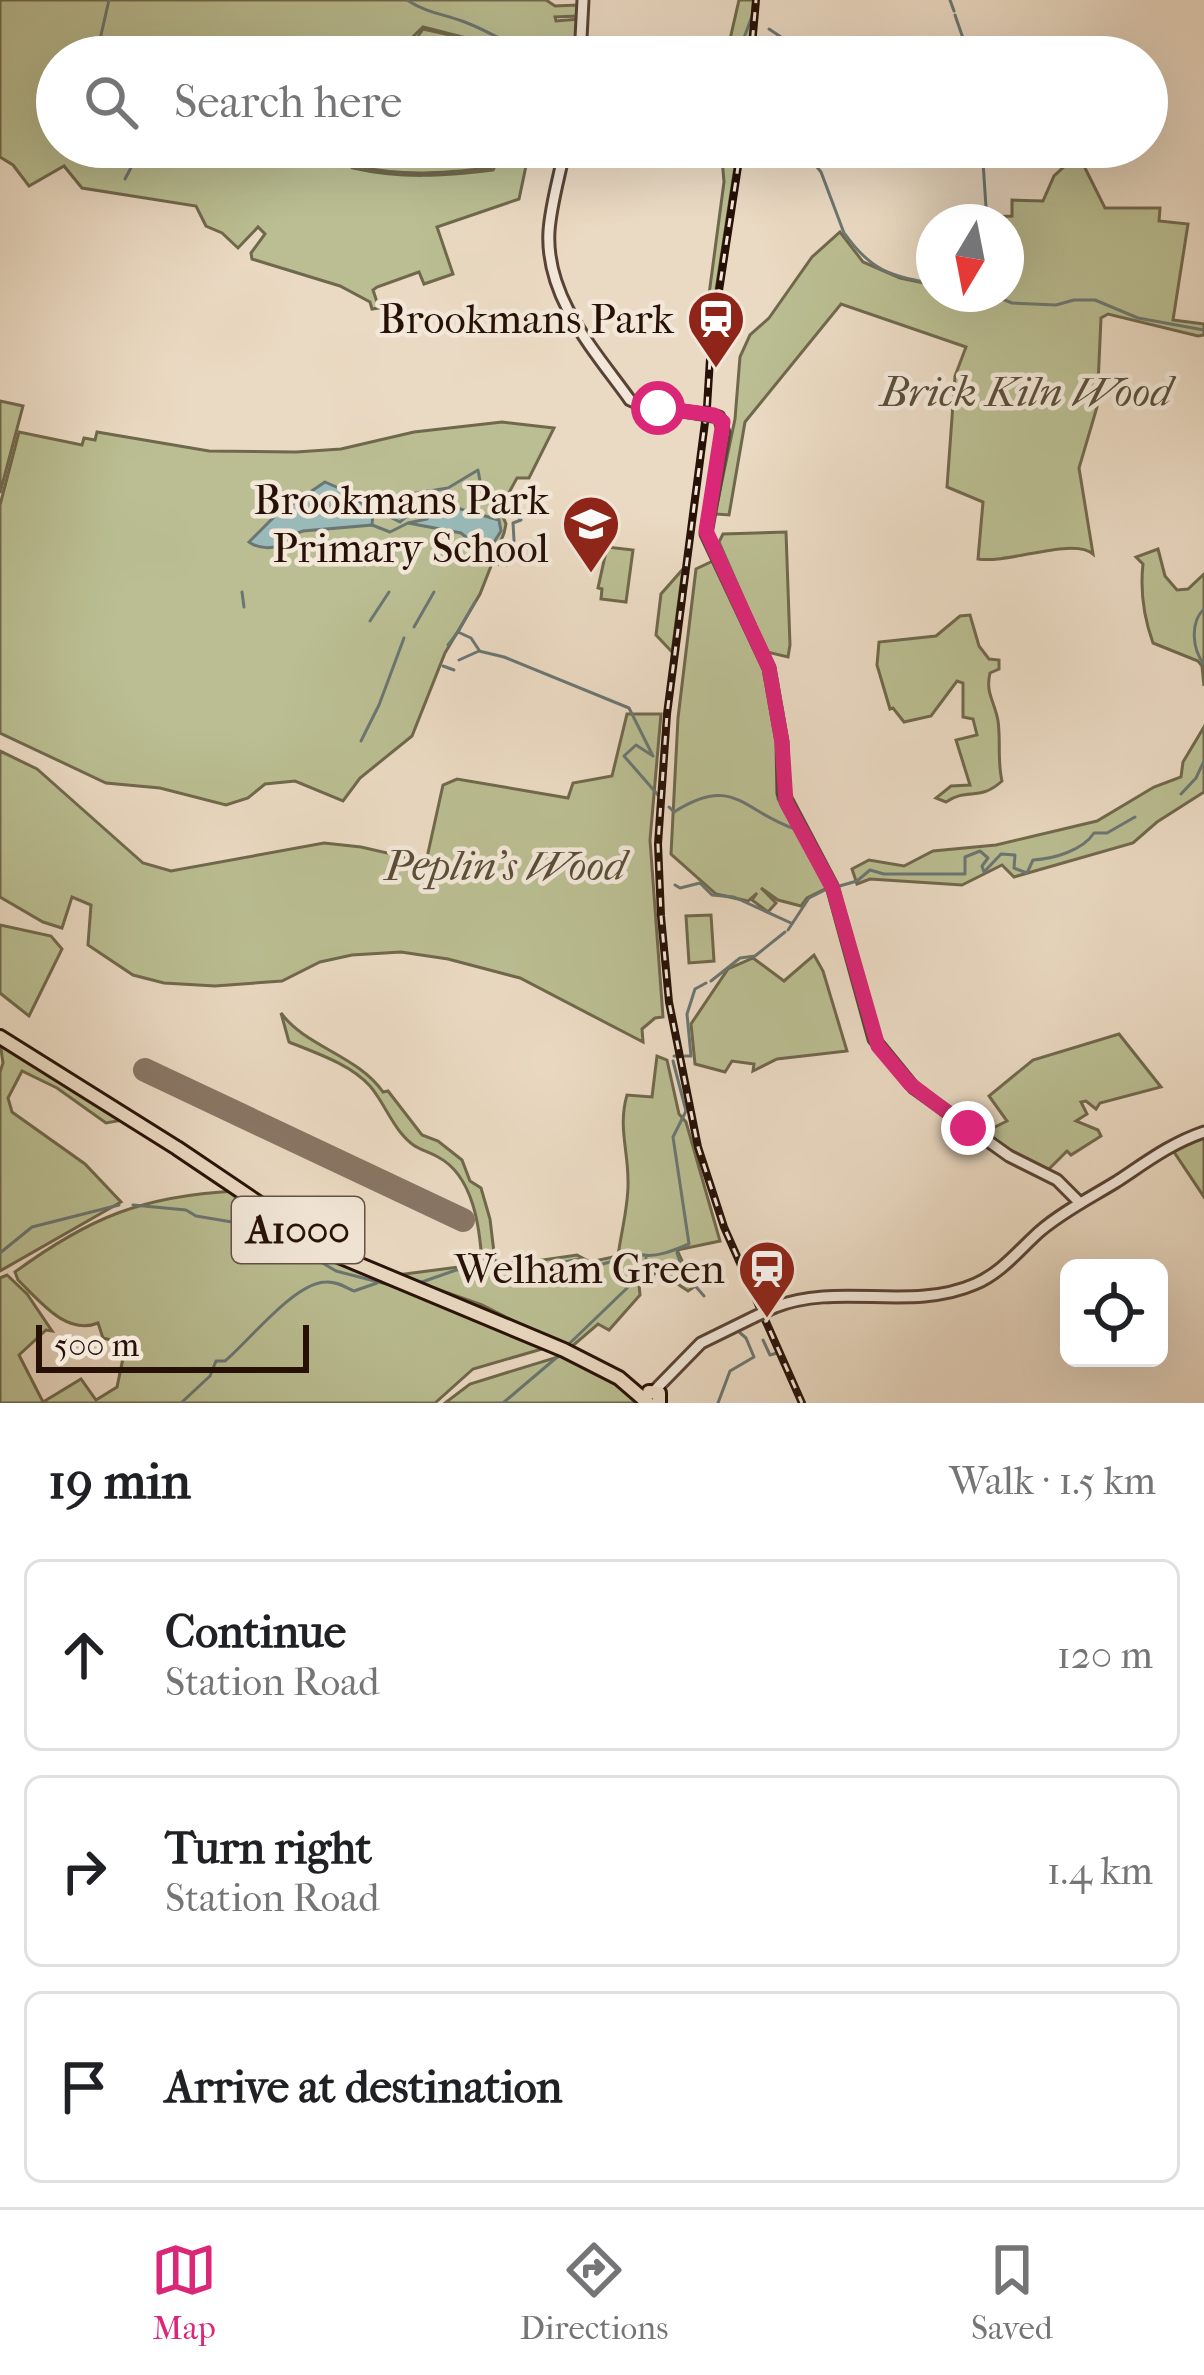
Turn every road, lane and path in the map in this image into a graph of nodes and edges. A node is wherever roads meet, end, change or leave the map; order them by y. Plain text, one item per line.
1 (583, 0) edge
2 (581, 36) edge
3 (561, 168) edge
4 (0, 1037) edge
5 (1204, 1132) edge
6 (1080, 1203) junction
7 (656, 1397) edge

1 - 2 street
3 - 6 street, bridge
4 - 7 main road, A1000
5 - 6 street
6 - 7 street, bridge

